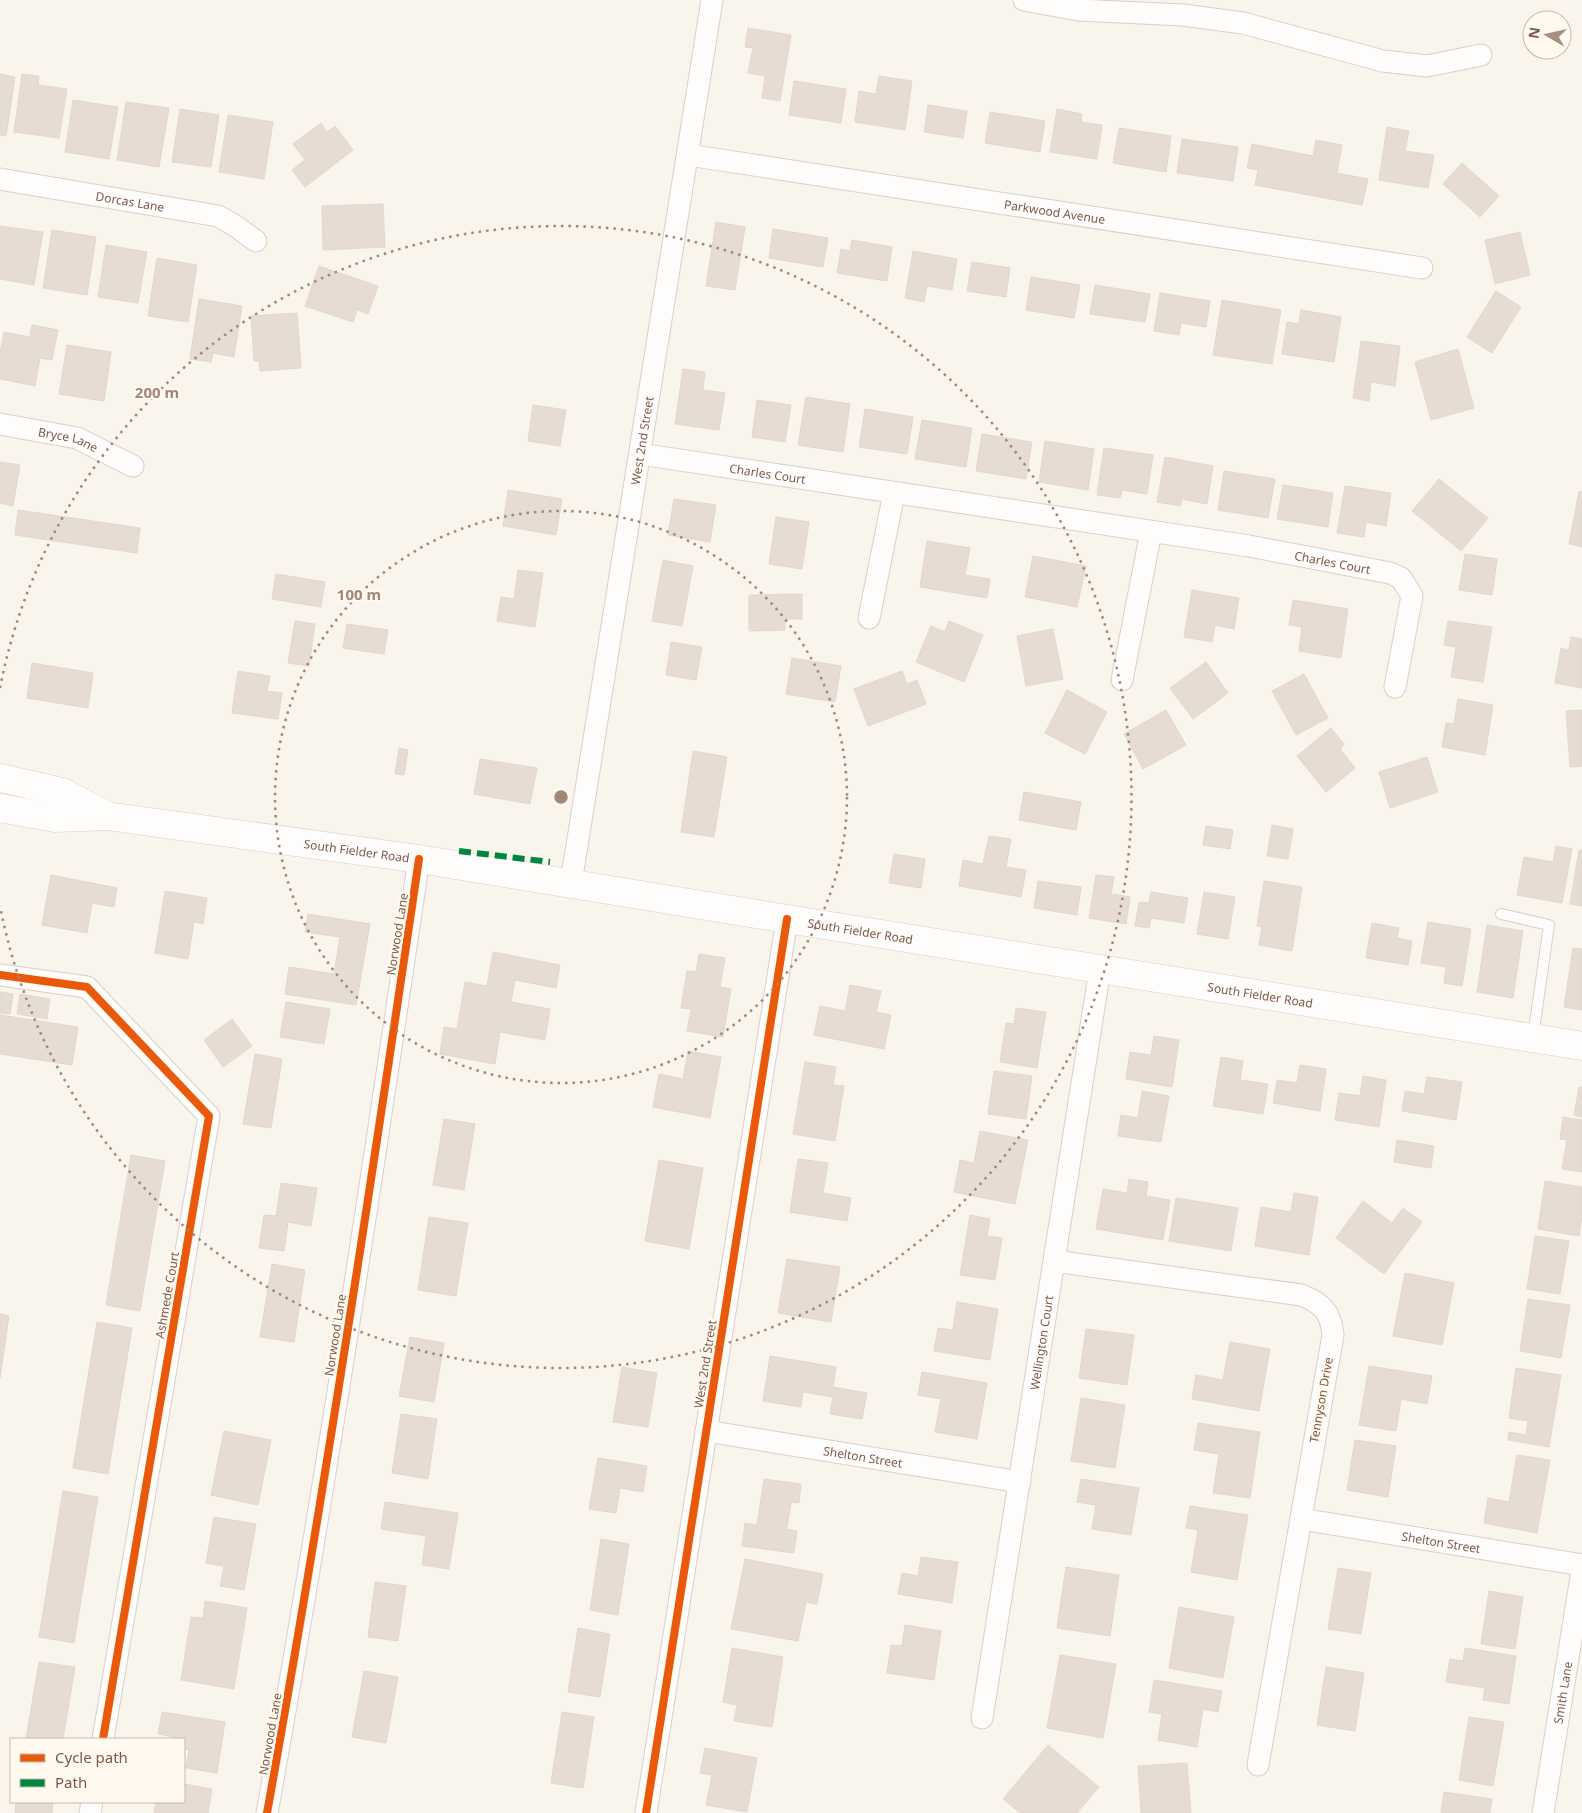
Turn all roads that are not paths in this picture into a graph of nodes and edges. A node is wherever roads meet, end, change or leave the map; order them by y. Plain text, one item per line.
1 (712, 0) edge
2 (1024, 0) edge
3 (1481, 55) dead end
4 (688, 155) junction
5 (0, 179) edge
6 (256, 241) dead end
7 (1422, 268) dead end
8 (0, 424) edge
9 (640, 454) junction
10 (133, 466) dead end
11 (894, 493) junction
12 (1151, 532) junction
13 (869, 618) dead end
14 (1122, 680) dead end
15 (1395, 687) dead end
16 (0, 778) edge
17 (0, 808) edge
18 (107, 816) junction
19 (420, 859) junction
20 (571, 883) junction
21 (1501, 914) dead end
22 (787, 920) junction
23 (1100, 968) junction
24 (0, 975) edge
25 (1533, 1038) junction
26 (1582, 1046) edge
27 (1054, 1261) junction
28 (706, 1431) junction
29 (1020, 1482) junction
30 (1301, 1519) junction
31 (1582, 1566) edge
32 (1582, 1571) edge
33 (982, 1718) dead end
34 (103, 1738) edge
35 (1258, 1765) dead end
36 (267, 1813) edge
37 (646, 1813) edge
38 (1543, 1813) edge

1 - 4 street, West 2nd Street
2 - 3 street
4 - 7 street, Parkwood Avenue
4 - 9 street, West 2nd Street
5 - 6 street, Dorcas Lane
8 - 10 street, Bryce Lane
9 - 11 street, Charles Court
9 - 20 street, West 2nd Street
11 - 12 street, Charles Court
11 - 13 street
12 - 14 street
12 - 15 street, Charles Court
16 - 18 main road, South Fielder Road
17 - 18 main road, South Fielder Road
18 - 19 main road, South Fielder Road
19 - 20 main road, South Fielder Road
19 - 36 street, Norwood Lane
20 - 22 main road, South Fielder Road
21 - 25 lane
22 - 23 main road, South Fielder Road
22 - 28 street, West 2nd Street
23 - 25 main road, South Fielder Road
23 - 27 street, Wellington Court
24 - 34 street, Ashmede Court
25 - 26 main road, South Fielder Road
27 - 29 street, Wellington Court
27 - 30 street, Tennyson Drive
28 - 29 street, Shelton Street
28 - 37 street, West 2nd Street
29 - 33 street, Wellington Court
30 - 31 street, Shelton Street
30 - 35 street, Tennyson Drive
32 - 38 street, Smith Lane

